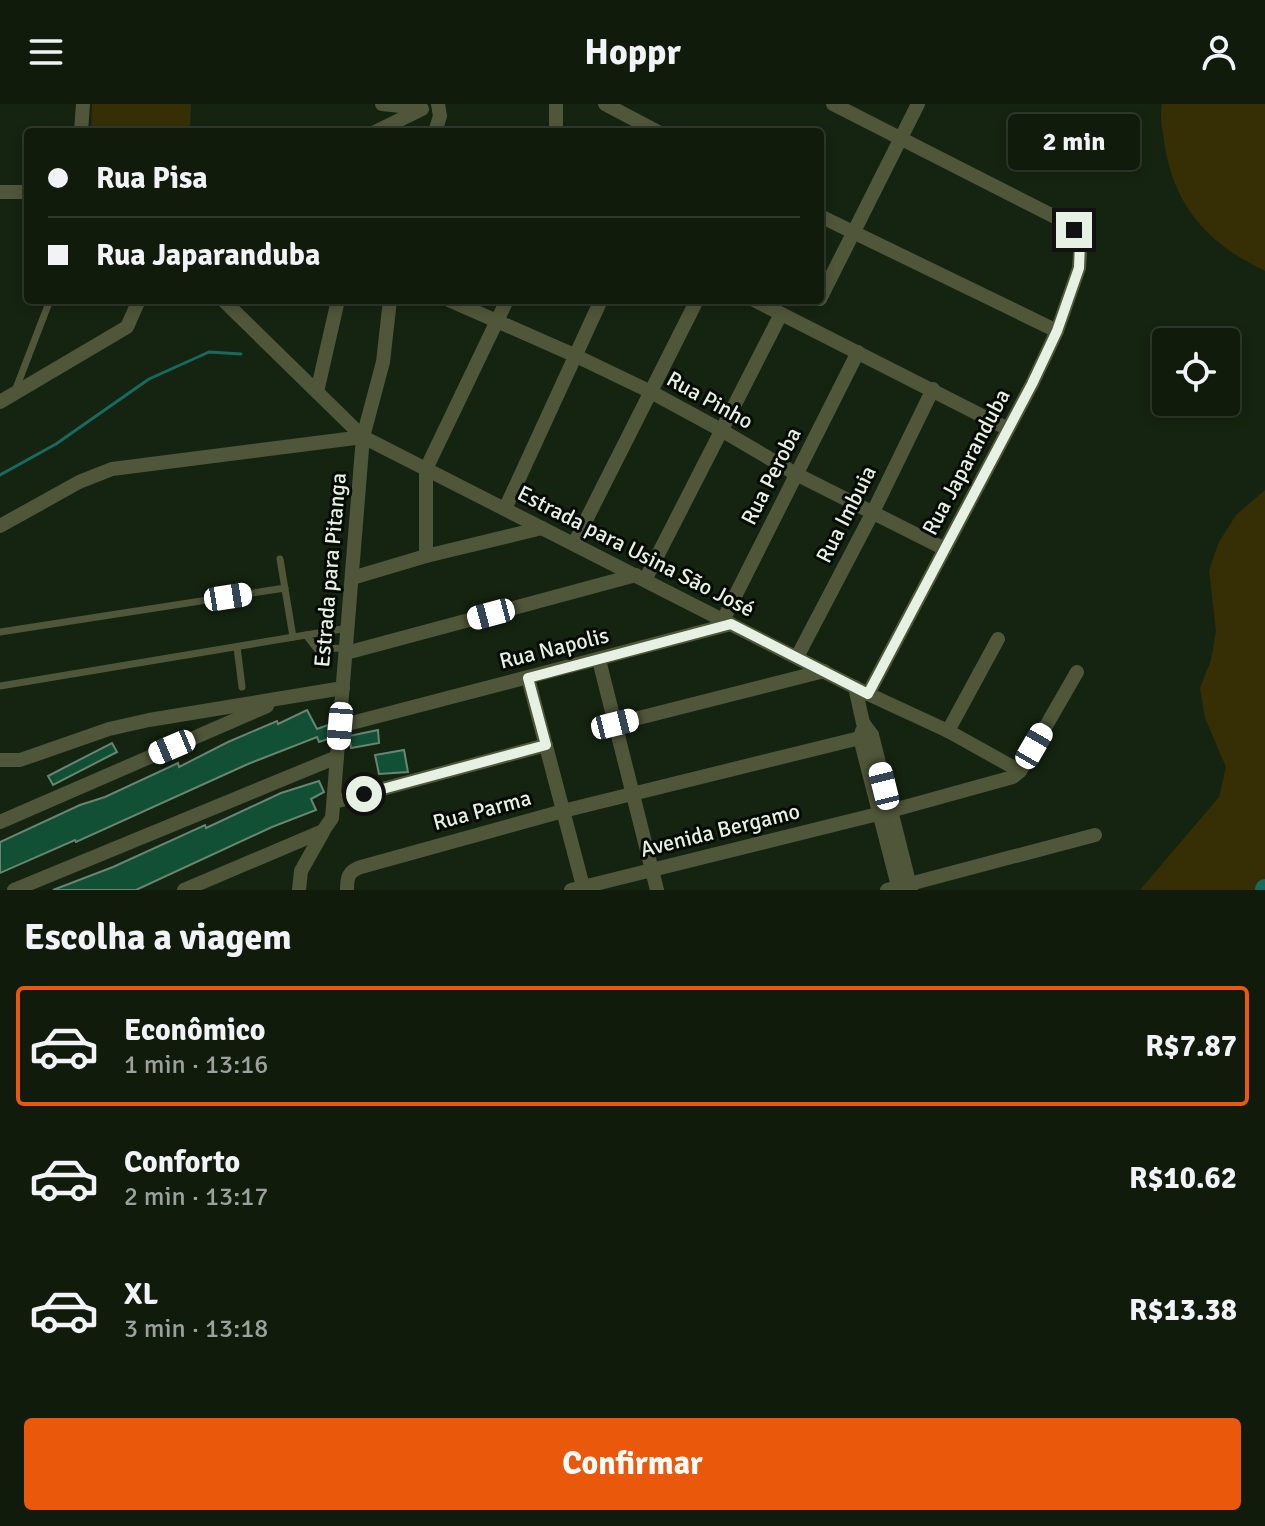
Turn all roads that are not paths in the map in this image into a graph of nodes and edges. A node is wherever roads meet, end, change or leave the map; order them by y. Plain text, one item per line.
1 (83, 104) edge
2 (382, 104) edge
3 (438, 104) edge
4 (556, 104) edge
5 (605, 104) edge
6 (833, 104) edge
7 (918, 104) edge
8 (425, 106) edge
9 (81, 128) edge
10 (383, 128) edge
11 (436, 128) edge
12 (556, 128) edge
13 (650, 128) edge
14 (901, 138) junction
15 (24, 192) edge
16 (1, 195) edge
17 (824, 218) edge
18 (854, 234) junction
19 (824, 291) edge
20 (48, 304) edge
21 (137, 304) edge
22 (227, 304) edge
23 (337, 304) edge
24 (390, 304) edge
25 (458, 304) edge
26 (505, 304) edge
27 (599, 304) edge
28 (695, 304) edge
29 (762, 304) edge
30 (817, 304) edge
31 (781, 314) junction
32 (496, 321) junction
33 (806, 326) junction
34 (1057, 331) junction
35 (858, 352) junction
36 (574, 355) junction
37 (933, 389) junction
38 (317, 392) junction
39 (651, 392) junction
40 (14, 394) junction
41 (0, 402) edge
42 (1008, 429) junction
43 (721, 430) junction
44 (363, 437) junction
45 (426, 469) junction
46 (796, 474) junction
47 (505, 509) junction
48 (873, 512) junction
49 (0, 526) edge
50 (542, 528) junction
51 (574, 544) junction
52 (945, 549) junction
53 (426, 556) junction
54 (280, 559) dead end
55 (352, 578) junction
56 (640, 578) junction
57 (285, 588) junction
58 (727, 622) junction
59 (348, 628) junction
60 (0, 632) edge
61 (306, 635) junction
62 (293, 637) junction
63 (998, 639) dead end
64 (237, 647) junction
65 (346, 650) junction
66 (797, 657) junction
67 (599, 660) junction
68 (824, 671) junction
69 (1077, 672) dead end
70 (528, 678) junction
71 (0, 686) edge
72 (242, 687) dead end
73 (343, 688) junction
74 (861, 690) junction
75 (287, 697) junction
76 (615, 724) junction
77 (340, 726) junction
78 (948, 731) junction
79 (865, 732) junction
80 (546, 745) junction
81 (337, 757) junction
82 (0, 760) edge
83 (1020, 771) junction
84 (633, 793) junction
85 (334, 802) junction
86 (563, 811) junction
87 (884, 812) junction
88 (0, 822) edge
89 (323, 831) junction
90 (1095, 835) dead end
91 (652, 869) junction
92 (347, 883) edge
93 (901, 888) edge
94 (580, 889) edge
95 (14, 890) edge
96 (184, 890) edge
97 (299, 890) edge
98 (657, 890) edge

1 - 9 street
2 - 8 street
3 - 11 street
4 - 12 street
5 - 13 street
6 - 14 street
7 - 14 street
8 - 10 street
14 - 18 street
14 - 34 street, Rua Japaranduba
15 - 16 street
17 - 18 street
18 - 19 street
18 - 34 street
20 - 40 lane
21 - 40 street
22 - 38 street, Estrada para Usina São José
23 - 38 street
24 - 44 street, Estrada para Pitanga
25 - 32 street, Rua Pinho
26 - 32 street
27 - 36 street
28 - 39 street
29 - 31 street
30 - 33 street
31 - 33 street
31 - 43 street
32 - 36 street, Rua Pinho
32 - 45 street
33 - 35 street
34 - 42 street, Rua Japaranduba
35 - 37 street
35 - 46 street, Rua Peroba
36 - 39 street, Rua Pinho
36 - 47 street
37 - 42 street
37 - 48 street, Rua Imbuia
38 - 44 street, Estrada para Usina São José
39 - 43 street, Rua Pinho
39 - 51 street
40 - 41 street
42 - 52 street, Rua Japaranduba
43 - 46 street, Rua Pinho
43 - 56 street
44 - 45 street, Estrada para Usina São José
44 - 49 street
44 - 55 street, Estrada para Pitanga
45 - 47 street, Estrada para Usina São José
45 - 53 street
46 - 48 street, Rua Pinho
46 - 58 street, Rua Peroba
47 - 50 street, Estrada para Usina São José
48 - 52 street, Rua Pinho
48 - 66 street, Rua Imbuia
50 - 51 street, Estrada para Usina São José
50 - 53 street
51 - 56 street, Estrada para Usina São José
52 - 74 street, Rua Japaranduba
53 - 55 street
54 - 57 lane
55 - 59 street, Estrada para Pitanga
56 - 58 street, Estrada para Usina São José
56 - 65 street
57 - 60 lane
57 - 62 lane
58 - 66 street, Estrada para Usina São José
58 - 67 street, Rua Napolis
59 - 61 lane
59 - 65 street, Estrada para Pitanga
61 - 62 lane
61 - 65 lane
62 - 64 lane
63 - 78 street
64 - 71 lane
64 - 72 lane
65 - 73 street, Estrada para Pitanga
66 - 68 street, Estrada para Usina São José
67 - 70 street, Rua Napolis
67 - 76 street
68 - 74 street, Estrada para Usina São José
68 - 76 street
69 - 83 street
70 - 77 street, Rua Napolis
70 - 80 street
73 - 75 street
73 - 77 street, Estrada para Pitanga
74 - 78 street, Estrada para Usina São José
74 - 79 street
75 - 82 street
75 - 88 street
76 - 84 street
77 - 81 street, Estrada para Pitanga
78 - 83 street, Estrada para Usina São José
79 - 84 street, Rua Parma
79 - 87 street
80 - 85 street
80 - 86 street
81 - 85 street, Estrada para Pitanga
81 - 95 street
83 - 87 street, Avenida Bergamo
84 - 86 street, Rua Parma
84 - 91 street
85 - 89 street, Estrada para Pitanga
86 - 92 street, Rua Parma
86 - 94 street
87 - 91 street, Avenida Bergamo
87 - 93 street
89 - 96 street
89 - 97 street, Estrada para Pitanga
90 - 93 street
91 - 94 street, Avenida Bergamo
91 - 98 street

